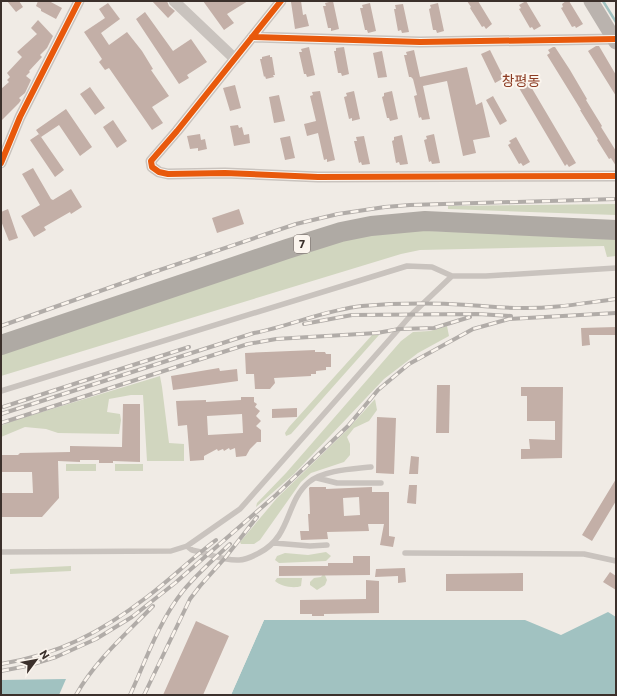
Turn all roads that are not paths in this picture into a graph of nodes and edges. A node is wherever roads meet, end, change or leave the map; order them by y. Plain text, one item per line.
1 (79, 1) edge
2 (174, 1) edge
3 (591, 1) edge
4 (280, 2) edge
5 (252, 38) junction
6 (615, 40) edge
7 (235, 59) junction
8 (1, 163) edge
9 (616, 176) edge
10 (616, 230) edge
11 (616, 268) edge
12 (452, 276) junction
13 (1, 345) edge
14 (1, 391) edge
15 (371, 467) dead end
16 (317, 478) junction
17 (381, 483) dead end
18 (274, 543) junction
19 (327, 545) dead end
20 (187, 546) junction
21 (1, 552) edge
22 (405, 553) dead end
23 (616, 561) edge

1 - 8 street
2 - 7 street
3 - 6 street
4 - 5 street
5 - 6 street
5 - 7 street
7 - 9 street
10 - 13 highway, 7
11 - 12 lane
12 - 14 lane
12 - 20 lane
15 - 16 lane
16 - 17 lane
16 - 18 lane
18 - 19 lane
18 - 20 lane
20 - 21 lane
22 - 23 lane

